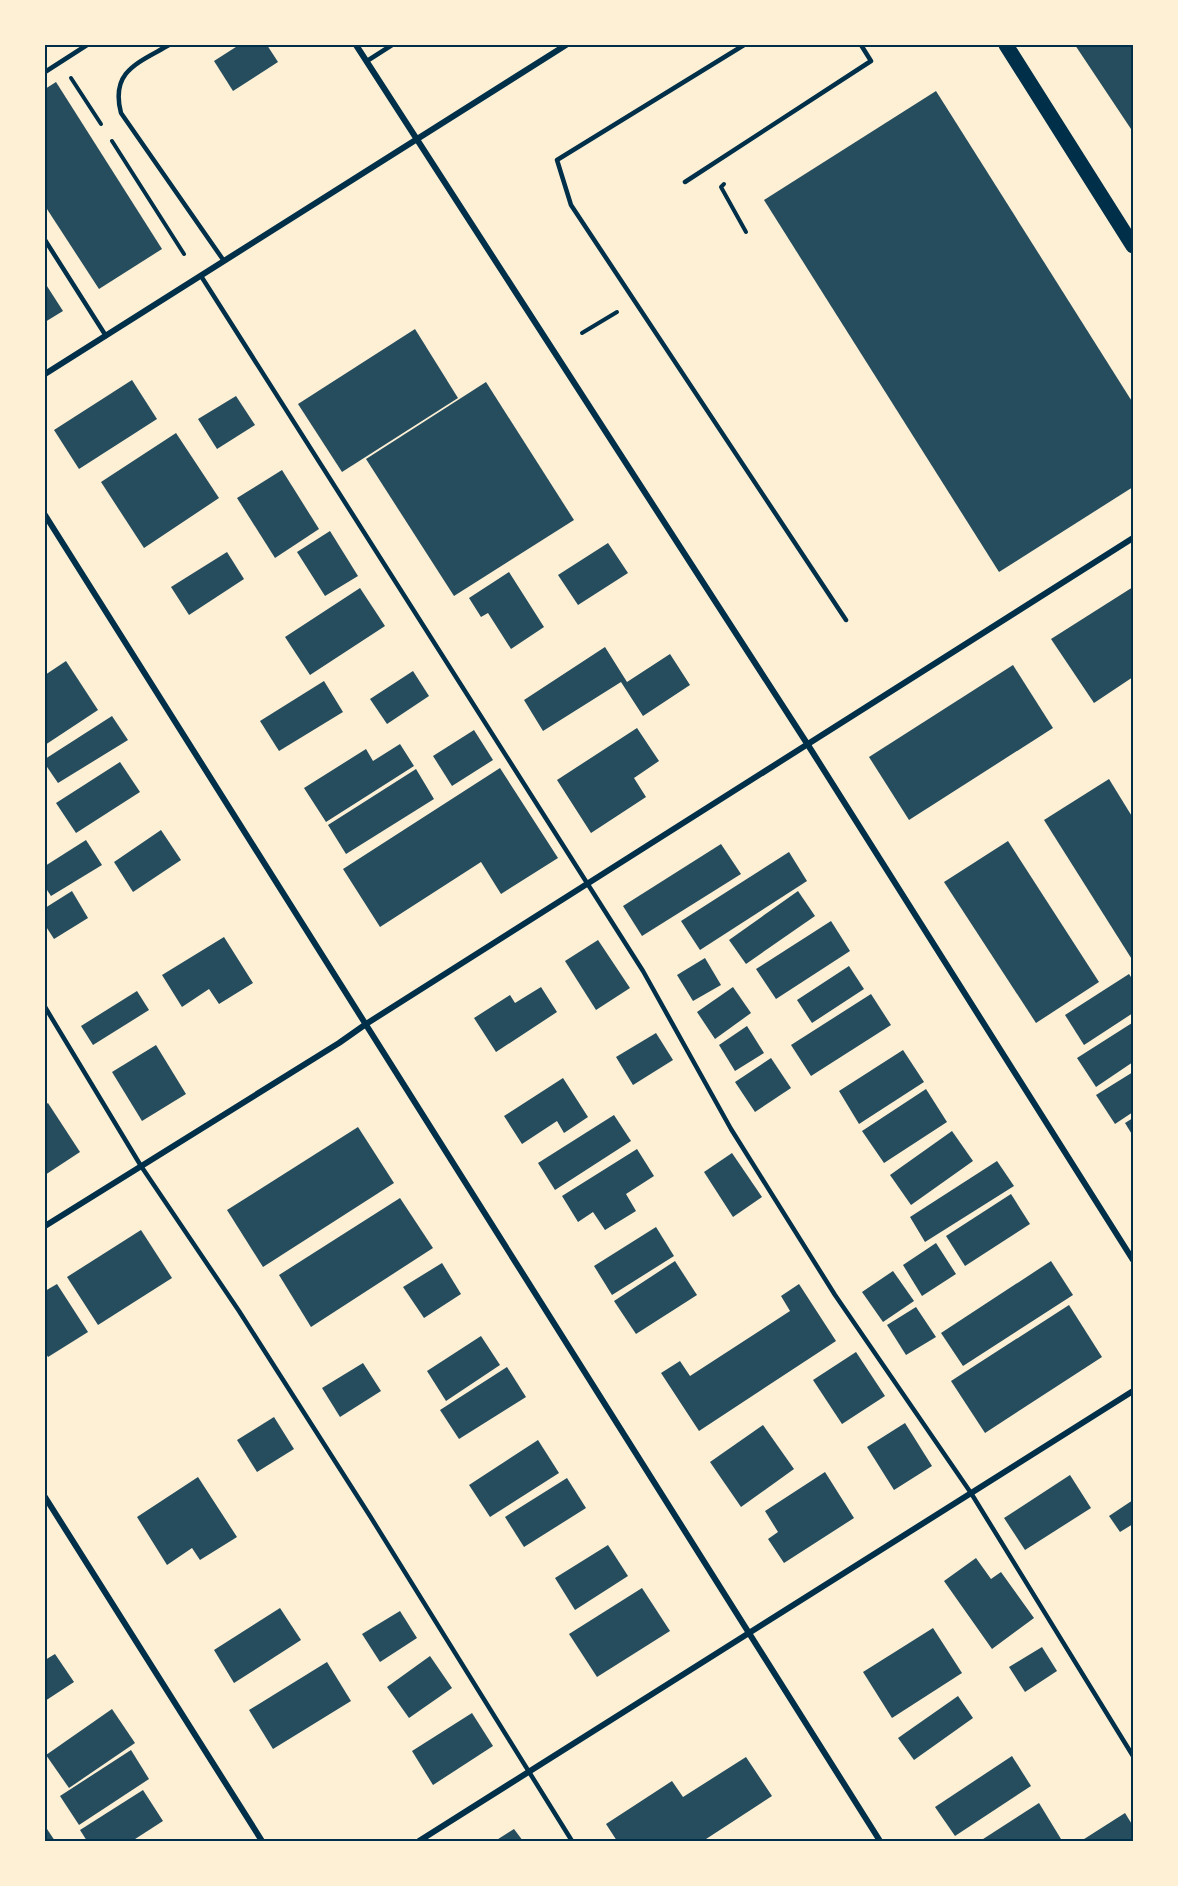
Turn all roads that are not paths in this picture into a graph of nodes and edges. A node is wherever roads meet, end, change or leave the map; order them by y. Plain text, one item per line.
1 (87, 45) edge
2 (169, 45) edge
3 (356, 45) edge
4 (392, 45) edge
5 (566, 45) edge
6 (744, 45) edge
7 (861, 45) edge
8 (1006, 45) edge
9 (367, 61) junction
10 (45, 72) edge
11 (417, 139) junction
12 (685, 182) dead end
13 (45, 240) edge
14 (1133, 246) edge
15 (224, 261) junction
16 (201, 276) junction
17 (106, 336) junction
18 (45, 374) edge
19 (45, 515) edge
20 (1133, 538) edge
21 (846, 620) dead end
22 (808, 745) junction
23 (588, 884) junction
24 (45, 1007) edge
25 (366, 1024) junction
26 (141, 1166) junction
27 (45, 1226) edge
28 (1133, 1260) edge
29 (1133, 1391) edge
30 (971, 1493) junction
31 (45, 1497) edge
32 (749, 1633) junction
33 (1133, 1756) edge
34 (528, 1772) junction
35 (262, 1841) edge
36 (419, 1841) edge
37 (572, 1841) edge
38 (880, 1841) edge

1 - 10 lane
2 - 15 lane
3 - 9 street
4 - 9 lane
5 - 11 street
6 - 21 lane
7 - 12 lane
8 - 14 main road
9 - 11 street
11 - 15 street
11 - 22 street
13 - 17 lane
15 - 16 street
16 - 17 street
16 - 23 lane
17 - 18 street
19 - 25 street
20 - 22 street
22 - 23 street
22 - 28 street
23 - 25 street
23 - 30 lane
24 - 26 lane
25 - 26 street
25 - 32 street
26 - 27 street
26 - 34 lane
29 - 30 street
30 - 32 street
30 - 33 lane
31 - 35 street
32 - 34 street
32 - 38 street
34 - 36 street
34 - 37 lane

